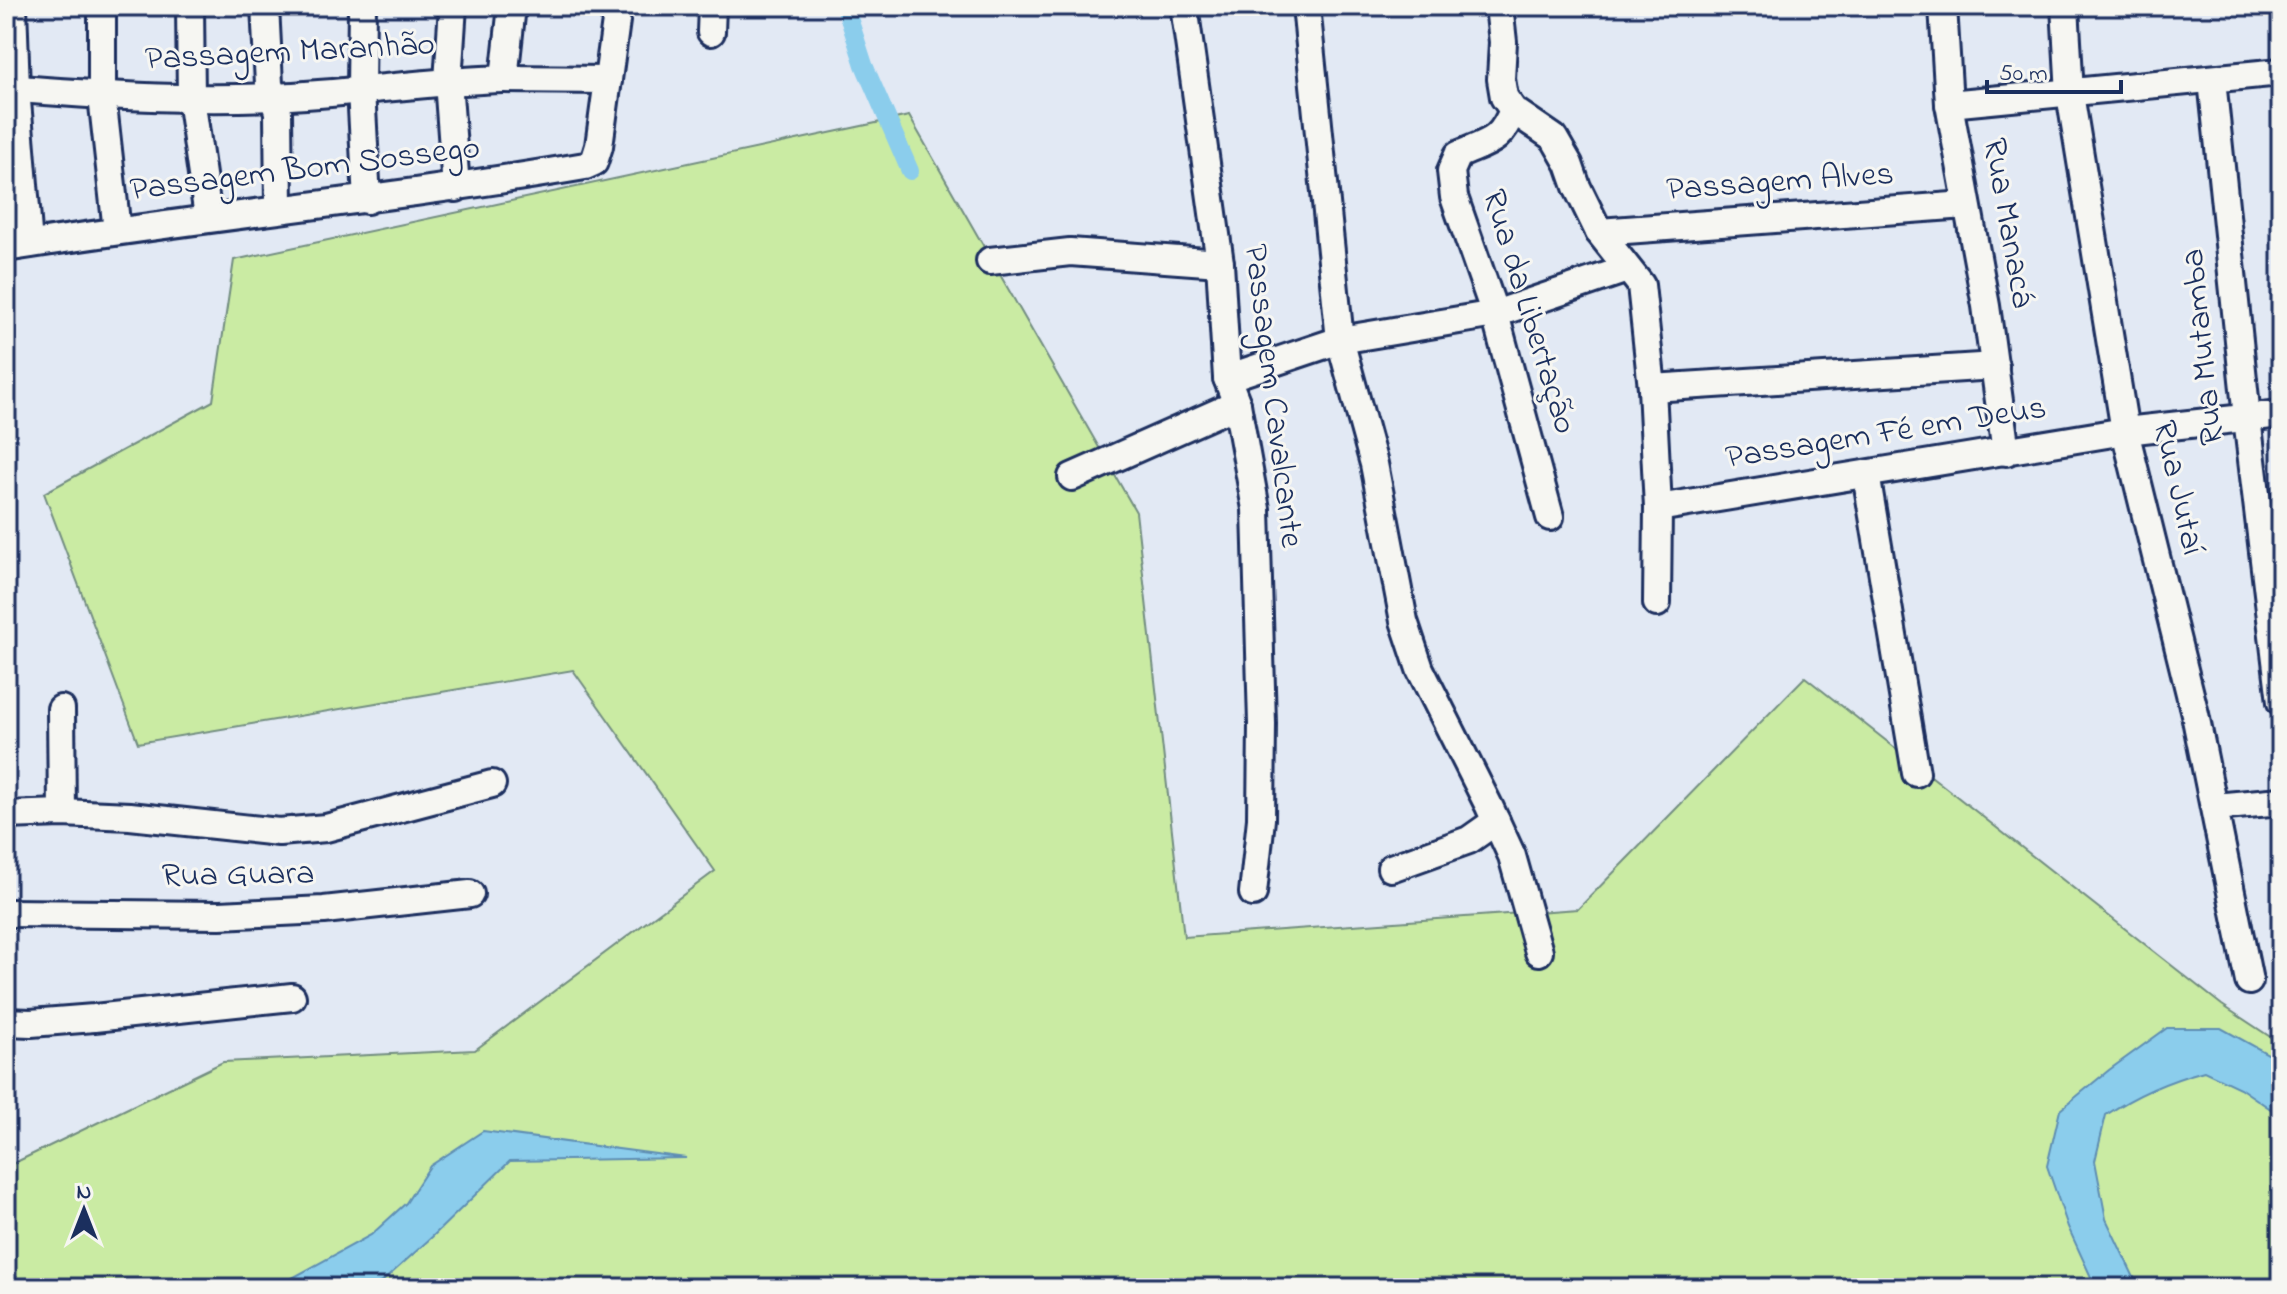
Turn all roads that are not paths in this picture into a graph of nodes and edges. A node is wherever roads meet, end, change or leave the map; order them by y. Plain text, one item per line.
1 (13, 6) edge
2 (102, 6) edge
3 (190, 6) edge
4 (265, 6) edge
5 (362, 6) edge
6 (453, 6) edge
7 (512, 6) edge
8 (618, 6) edge
9 (1184, 6) edge
10 (1306, 6) edge
11 (1499, 6) edge
12 (1943, 6) edge
13 (2065, 6) edge
14 (2281, 72) edge
15 (504, 79) junction
16 (608, 80) junction
17 (2212, 80) junction
18 (448, 81) junction
19 (11, 88) edge
20 (361, 90) junction
21 (2070, 94) junction
22 (102, 96) junction
23 (275, 97) junction
24 (191, 98) junction
25 (1949, 104) junction
26 (1513, 110) junction
27 (456, 188) junction
28 (367, 200) junction
29 (1966, 205) junction
30 (279, 209) junction
31 (208, 217) junction
32 (117, 231) junction
33 (1599, 232) junction
34 (18, 246) edge
35 (990, 261) dead end
36 (1220, 263) junction
37 (1627, 269) junction
38 (1495, 314) junction
39 (1340, 340) junction
40 (1995, 366) junction
41 (1227, 378) junction
42 (1652, 388) junction
43 (1237, 404) junction
44 (2281, 414) edge
45 (2247, 418) junction
46 (2125, 431) junction
47 (2006, 452) junction
48 (1866, 474) junction
49 (1072, 477) dead end
50 (1658, 508) junction
51 (1550, 517) dead end
52 (1657, 603) dead end
53 (2281, 702) edge
54 (61, 709) dead end
55 (1916, 773) dead end
56 (492, 784) dead end
57 (2281, 801) edge
58 (2215, 807) junction
59 (62, 813) junction
60 (6, 815) edge
61 (1496, 821) junction
62 (1391, 868) dead end
63 (1253, 893) dead end
64 (470, 894) dead end
65 (6, 913) edge
66 (1539, 952) dead end
67 (2249, 981) dead end
68 (292, 997) dead end
69 (6, 1022) edge

1 - 19 street
2 - 22 street
3 - 24 street
4 - 23 street
5 - 20 street
6 - 18 street
7 - 15 street
8 - 16 street
9 - 36 street, Passagem Cavalcante
10 - 39 street
11 - 26 street
12 - 25 street, Rua Manacá
13 - 21 street, Rua Jutaí
14 - 17 street
15 - 16 street, Passagem Maranhão
15 - 18 street, Passagem Maranhão
16 - 27 street, Passagem Bom Sossego
17 - 21 street
17 - 45 street, Rua Mutamba
18 - 20 street, Passagem Maranhão
18 - 27 street
19 - 22 street, Passagem Maranhão
19 - 34 street
20 - 23 street, Passagem Maranhão
20 - 28 street
21 - 25 street
21 - 46 street, Rua Jutaí
22 - 24 street, Passagem Maranhão
22 - 32 street
23 - 24 street, Passagem Maranhão
23 - 30 street
24 - 31 street
25 - 29 street, Rua Manacá
26 - 33 street
26 - 38 street, Rua da Libertação
27 - 28 street, Passagem Bom Sossego
28 - 30 street, Passagem Bom Sossego
29 - 33 street, Passagem Alves
29 - 40 street, Rua Manacá
30 - 31 street, Passagem Bom Sossego
31 - 32 street, Passagem Bom Sossego
32 - 34 street, Passagem Bom Sossego
33 - 37 street
35 - 36 street
36 - 41 street, Passagem Cavalcante
37 - 38 street
37 - 42 street
38 - 39 street
38 - 51 street, Rua da Libertação
39 - 41 street
39 - 61 street
40 - 42 street
40 - 47 street, Rua Manacá
41 - 43 street, Passagem Cavalcante
42 - 50 street
43 - 49 street
43 - 63 street, Passagem Cavalcante
44 - 45 street, Passagem Fé em Deus
45 - 46 street, Passagem Fé em Deus
45 - 53 street, Rua Mutamba
46 - 47 street, Passagem Fé em Deus
46 - 58 street, Rua Jutaí
47 - 48 street, Passagem Fé em Deus
48 - 50 street, Passagem Fé em Deus
48 - 55 street
50 - 52 street
54 - 59 street
56 - 59 street
57 - 58 street
58 - 67 street, Rua Jutaí
59 - 60 street
61 - 62 street
61 - 66 street
64 - 65 street, Rua Guara
68 - 69 street

